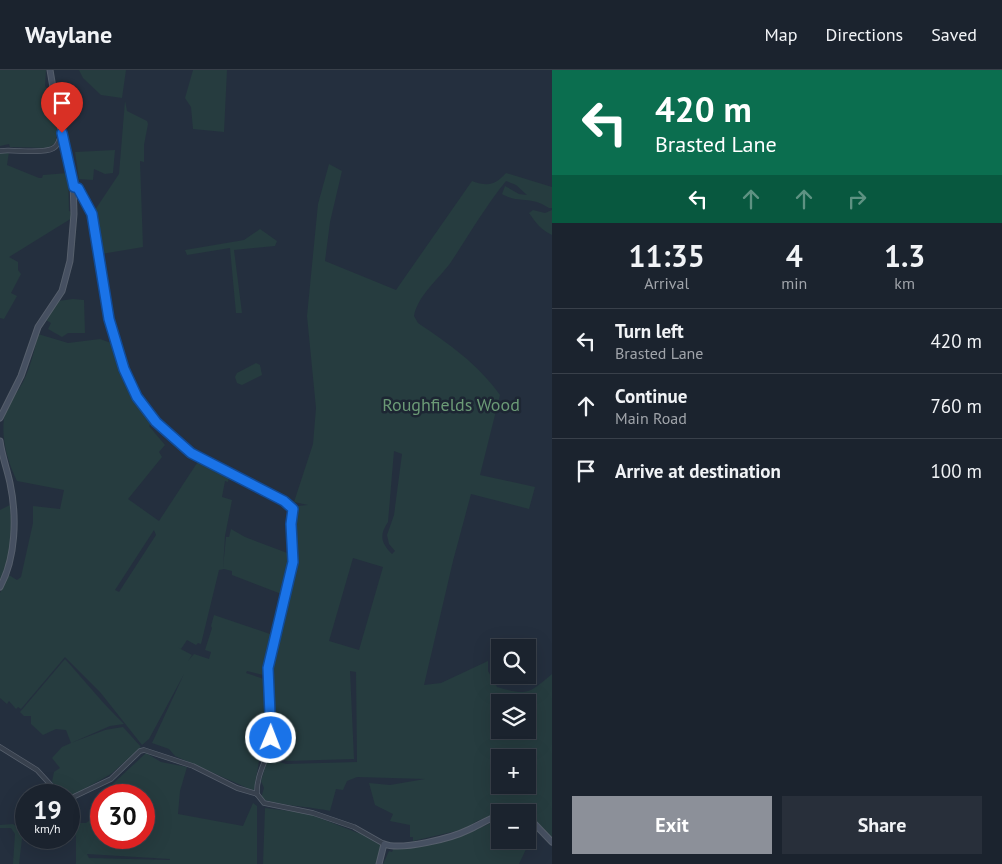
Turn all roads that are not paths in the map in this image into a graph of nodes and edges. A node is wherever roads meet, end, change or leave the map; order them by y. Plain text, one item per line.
1 (50, 70) edge
2 (62, 133) junction
3 (0, 151) edge
4 (74, 187) junction
5 (0, 418) edge
6 (0, 442) edge
7 (0, 587) edge
8 (0, 747) edge
9 (50, 784) edge
10 (80, 794) edge
11 (257, 794) junction
12 (491, 819) edge
13 (536, 825) edge
14 (552, 842) edge
15 (384, 844) junction
16 (379, 864) edge

1 - 2 street
2 - 3 street
2 - 4 street
4 - 5 street
4 - 11 street
6 - 7 street
8 - 9 street
10 - 11 street
11 - 15 street
12 - 15 street
13 - 14 street
15 - 16 street

